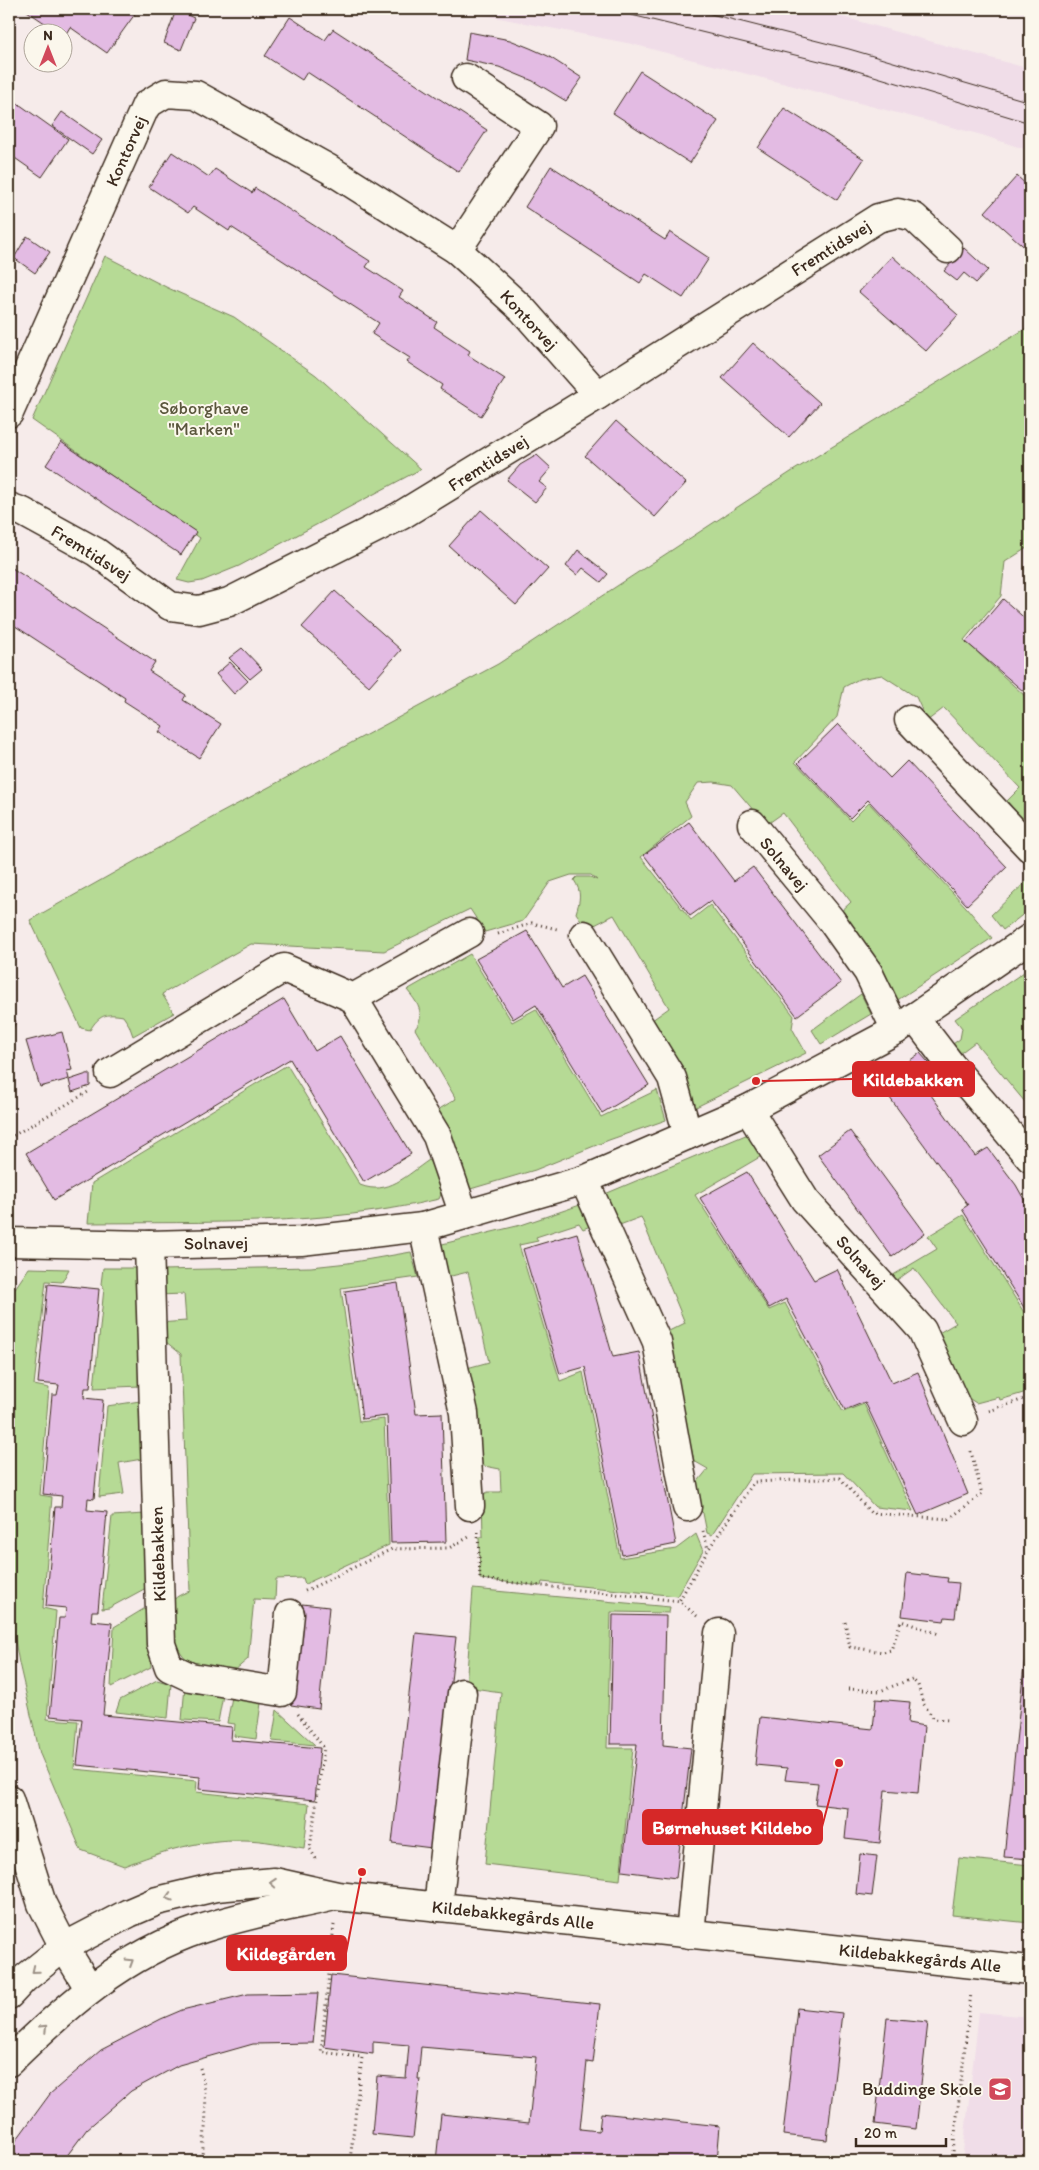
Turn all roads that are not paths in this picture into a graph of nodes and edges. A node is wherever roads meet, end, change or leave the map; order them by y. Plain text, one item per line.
1 (466, 78) dead end
2 (948, 249) dead end
3 (457, 250) junction
4 (598, 395) junction
5 (9, 413) edge
6 (9, 507) edge
7 (909, 720) dead end
8 (752, 824) dead end
9 (1030, 848) edge
10 (469, 933) road end
11 (584, 935) road end
12 (1030, 938) edge
13 (354, 998) junction
14 (905, 1023) junction
15 (110, 1073) road end
16 (748, 1109) junction
17 (688, 1135) junction
18 (1030, 1158) edge
19 (584, 1180) junction
20 (464, 1215) junction
21 (423, 1227) junction
22 (9, 1242) edge
23 (149, 1245) junction
24 (963, 1421) road end
25 (470, 1506) road end
26 (686, 1506) dead end
27 (290, 1614) road end
28 (719, 1633) road end
29 (462, 1693) dead end
30 (9, 1799) edge
31 (336, 1896) junction
32 (438, 1907) junction
33 (690, 1934) junction
34 (64, 1947) junction
35 (1030, 1970) edge
36 (89, 1988) junction
37 (9, 1995) edge
38 (9, 2062) edge

1 - 3 street
2 - 4 street, Fremtidsvej
3 - 4 street, Kontorvej
3 - 5 street, Kontorvej
4 - 6 street, Fremtidsvej
7 - 9 street
8 - 14 street, Solnavej
10 - 13 street
11 - 17 street
12 - 14 street, Solnavej
13 - 15 street
13 - 20 street
14 - 16 street, Solnavej
14 - 18 street, Solnavej
16 - 17 street, Solnavej
16 - 24 street, Solnavej
17 - 19 street, Solnavej
19 - 20 street, Solnavej
19 - 26 street
20 - 21 street, Solnavej
21 - 23 street, Solnavej
21 - 25 street
22 - 23 street, Solnavej
23 - 27 street, Kildebakken
28 - 33 street
29 - 32 street
30 - 34 street
31 - 32 street, Kildebakkegårds Alle
31 -> 34 street, Kildebakkegårds Alle
36 -> 31 street, Kildebakkegårds Alle
32 - 33 street, Kildebakkegårds Alle
33 - 35 street, Kildebakkegårds Alle
34 - 36 street
34 -> 37 street, Kildebakkegårds Alle
38 -> 36 street, Kildebakkegårds Alle

